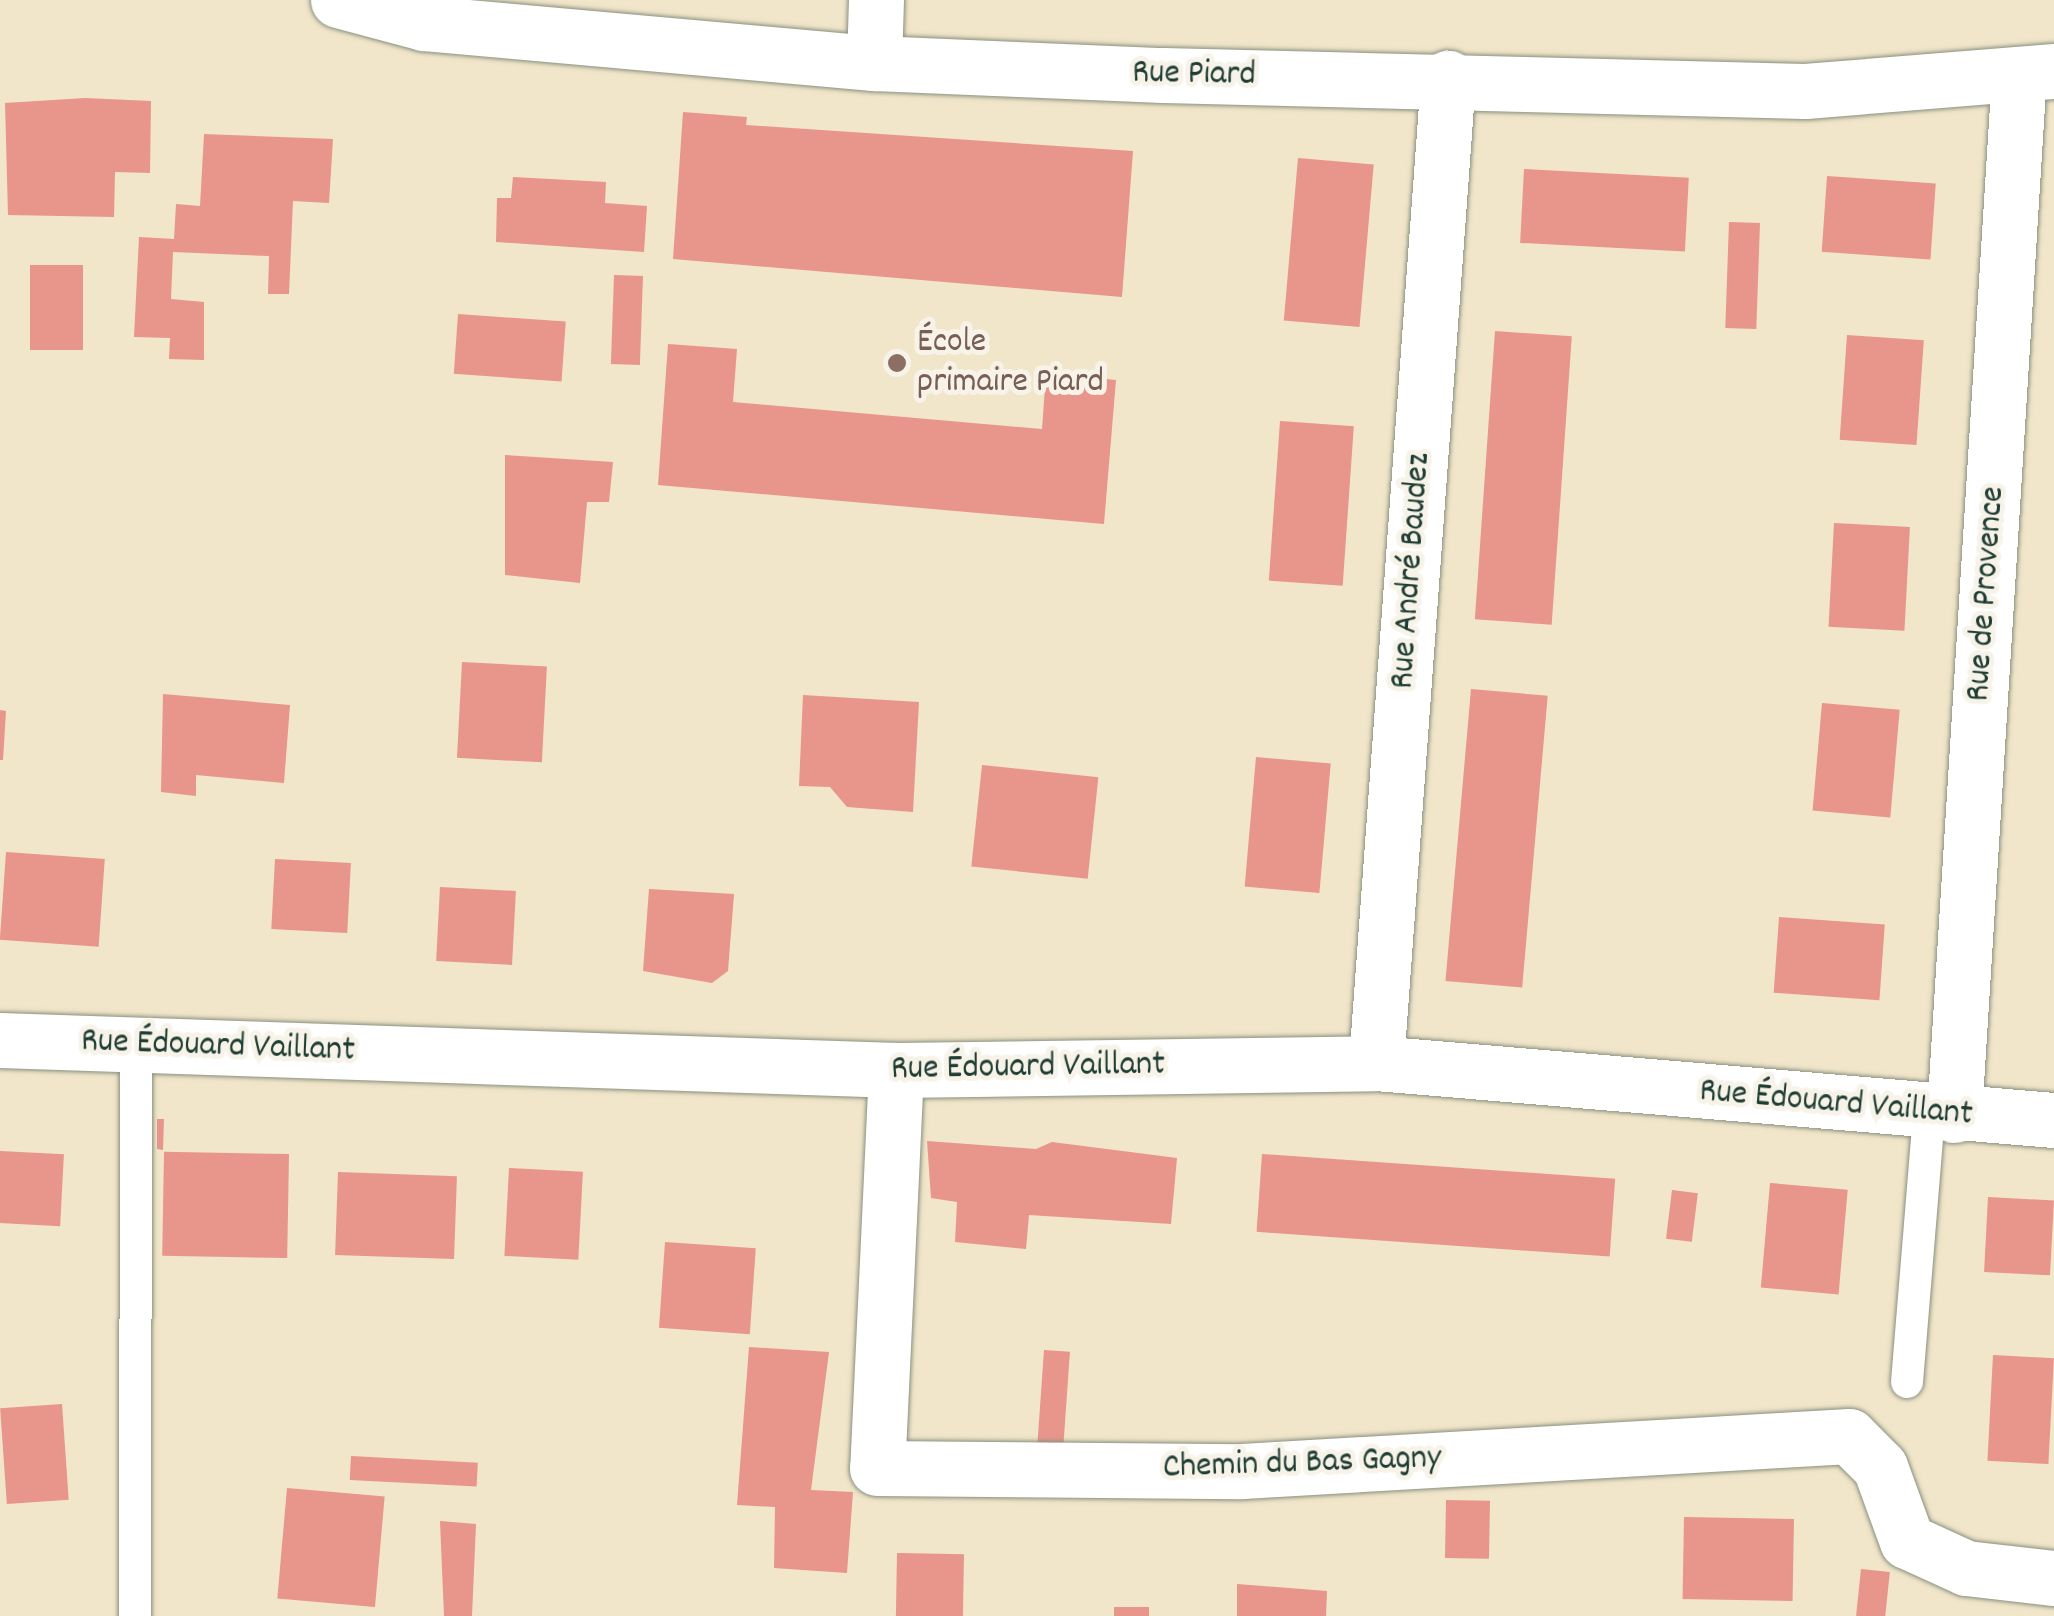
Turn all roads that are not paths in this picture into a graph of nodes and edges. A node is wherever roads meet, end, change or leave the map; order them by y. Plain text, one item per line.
1 (338, 0) edge
2 (876, 0) edge
3 (874, 63) junction
4 (2036, 72) edge
5 (1448, 78) junction
6 (0, 1040) edge
7 (136, 1044) junction
8 (1376, 1063) junction
9 (896, 1070) junction
10 (1941, 1114) junction
11 (2054, 1120) edge
12 (1907, 1382) dead end
13 (2054, 1578) edge
14 (136, 1616) edge

1 - 3 street, Rue Piard
2 - 3 street
3 - 5 street, Rue Piard
4 - 5 street, Rue Piard
4 - 10 street, Rue de Provence
5 - 8 street, Rue André Baudez
6 - 7 street, Rue Édouard Vaillant
7 - 9 street, Rue Édouard Vaillant
7 - 14 lane
8 - 9 street, Rue Édouard Vaillant
8 - 10 street, Rue Édouard Vaillant
9 - 13 street, Chemin du Bas Gagny
10 - 11 street, Rue Édouard Vaillant
10 - 12 lane

